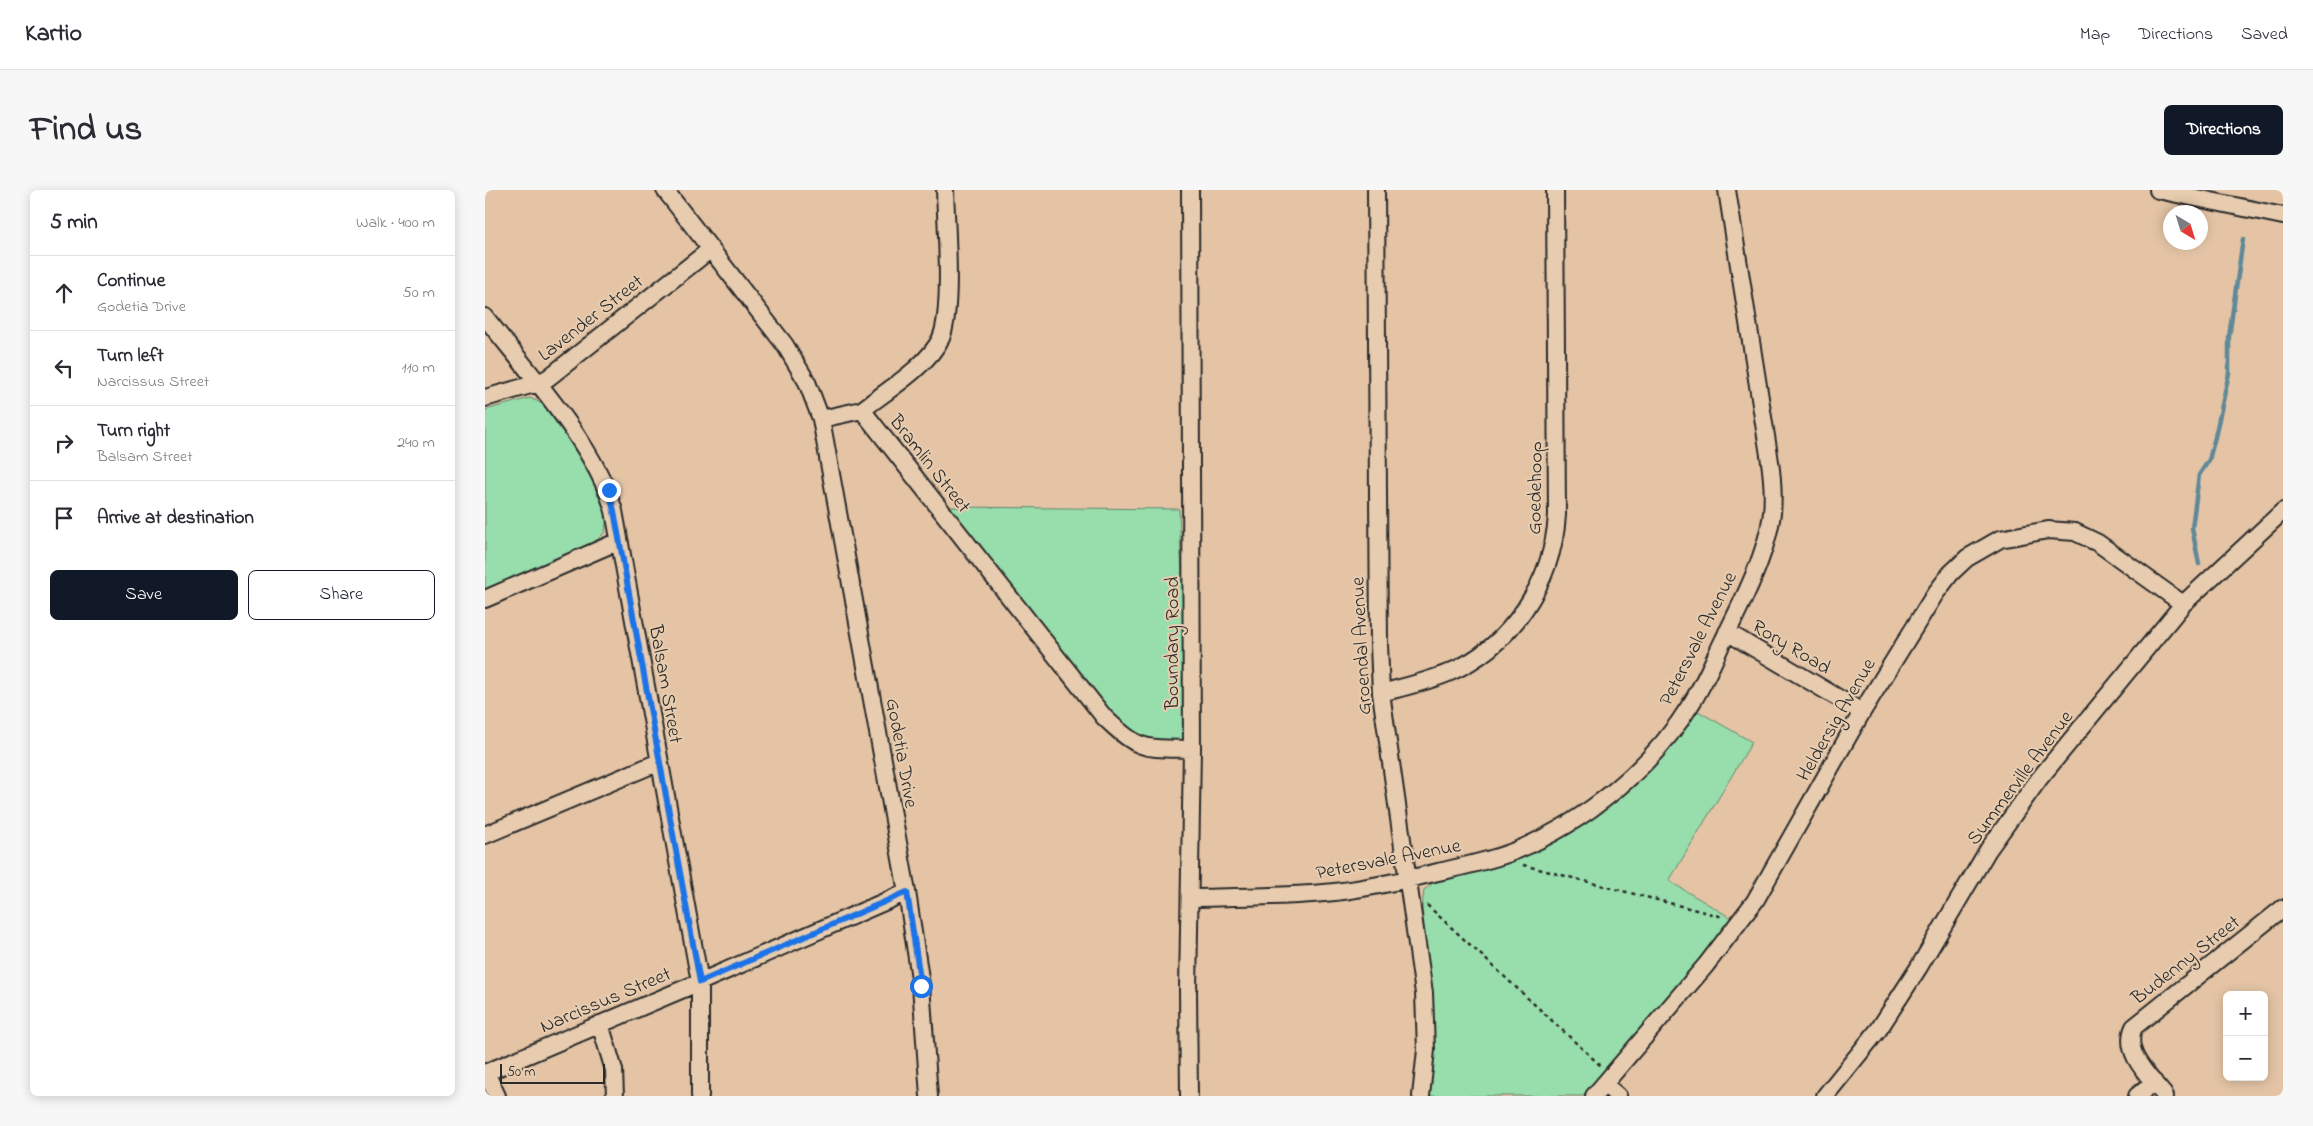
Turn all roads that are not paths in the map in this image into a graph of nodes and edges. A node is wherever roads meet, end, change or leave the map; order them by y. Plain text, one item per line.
1 (665, 190) edge
2 (945, 190) edge
3 (1190, 190) edge
4 (1376, 190) edge
5 (1555, 190) edge
6 (1727, 190) edge
7 (2158, 190) edge
8 (2283, 216) edge
9 (711, 249) junction
10 (485, 317) edge
11 (538, 383) junction
12 (485, 398) edge
13 (862, 410) junction
14 (821, 419) junction
15 (2283, 511) edge
16 (619, 541) junction
17 (485, 599) edge
18 (2183, 604) junction
19 (1727, 632) junction
20 (1381, 693) junction
21 (1862, 712) junction
22 (1192, 749) junction
23 (659, 762) junction
24 (485, 835) edge
25 (1410, 885) junction
26 (907, 892) junction
27 (1191, 898) junction
28 (2283, 908) edge
29 (700, 982) junction
30 (600, 1024) junction
31 (486, 1072) edge
32 (2154, 1082) junction
33 (1603, 1085) edge
34 (497, 1096) edge
35 (615, 1096) edge
36 (700, 1096) edge
37 (929, 1096) edge
38 (1189, 1096) edge
39 (1421, 1096) edge
40 (1618, 1096) edge
41 (1825, 1096) edge
42 (2137, 1096) edge
43 (2165, 1096) edge

1 - 9 street
2 - 13 street
3 - 22 street, Boundary Road
4 - 20 street, Groendal Avenue
5 - 20 street, Goedehoop
6 - 19 street, Petersvale Avenue
7 - 8 street
9 - 11 street, Lavender Street
9 - 14 street
10 - 11 street, Balsam Street
11 - 12 street, Lavender Street
11 - 16 street, Balsam Street
13 - 14 street, Bramlin Street
13 - 22 street, Bramlin Street
14 - 26 street, Godetia Drive
15 - 18 street, Summerville Avenue
16 - 17 street
16 - 23 street, Balsam Street
18 - 21 street, Heldersig Avenue
18 - 41 street, Summerville Avenue
19 - 21 street, Rory Road
19 - 25 street, Petersvale Avenue
20 - 25 street, Groendal Avenue
21 - 33 street, Heldersig Avenue
22 - 27 street, Boundary Road
23 - 24 street
23 - 29 street, Balsam Street
25 - 27 street, Petersvale Avenue
25 - 39 street, Groendal Avenue
26 - 29 street, Narcissus Street
26 - 37 street, Godetia Drive
27 - 38 street, Boundary Road
28 - 32 street, Budenny Street
29 - 30 street, Narcissus Street
29 - 36 street, Balsam Street
30 - 31 street, Narcissus Street
30 - 35 street
31 - 34 street
32 - 42 street
32 - 43 street, Budenny Street
33 - 40 street

